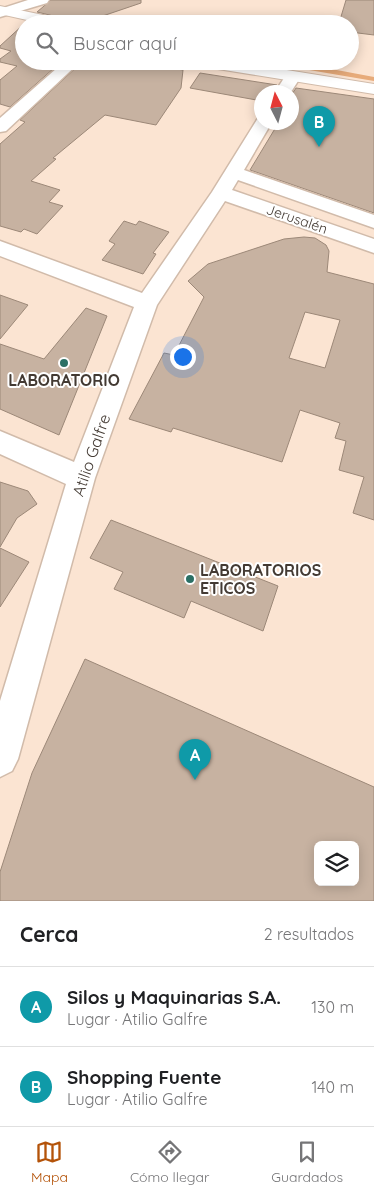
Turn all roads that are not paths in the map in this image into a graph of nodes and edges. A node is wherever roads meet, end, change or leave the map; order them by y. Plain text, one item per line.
1 (42, 0) edge
2 (1, 14) edge
3 (15, 16) edge
4 (15, 22) edge
5 (64, 70) edge
6 (248, 70) edge
7 (292, 78) junction
8 (288, 85) edge
9 (374, 89) edge
10 (1, 124) edge
11 (259, 130) edge
12 (227, 182) junction
13 (374, 222) edge
14 (374, 246) edge
15 (0, 248) edge
16 (147, 303) junction
17 (0, 442) edge
18 (81, 478) junction
19 (0, 759) edge

1 - 2 street
2 - 3 highway
2 - 4 highway
5 - 10 street
6 - 7 highway
7 - 8 street
7 - 9 highway
11 - 12 street, Atilio Galfre
12 - 13 street
12 - 14 street, Jerusalén
12 - 16 street, Atilio Galfre
15 - 16 street
16 - 18 street, Atilio Galfre
17 - 18 street
18 - 19 street, Atilio Galfre

